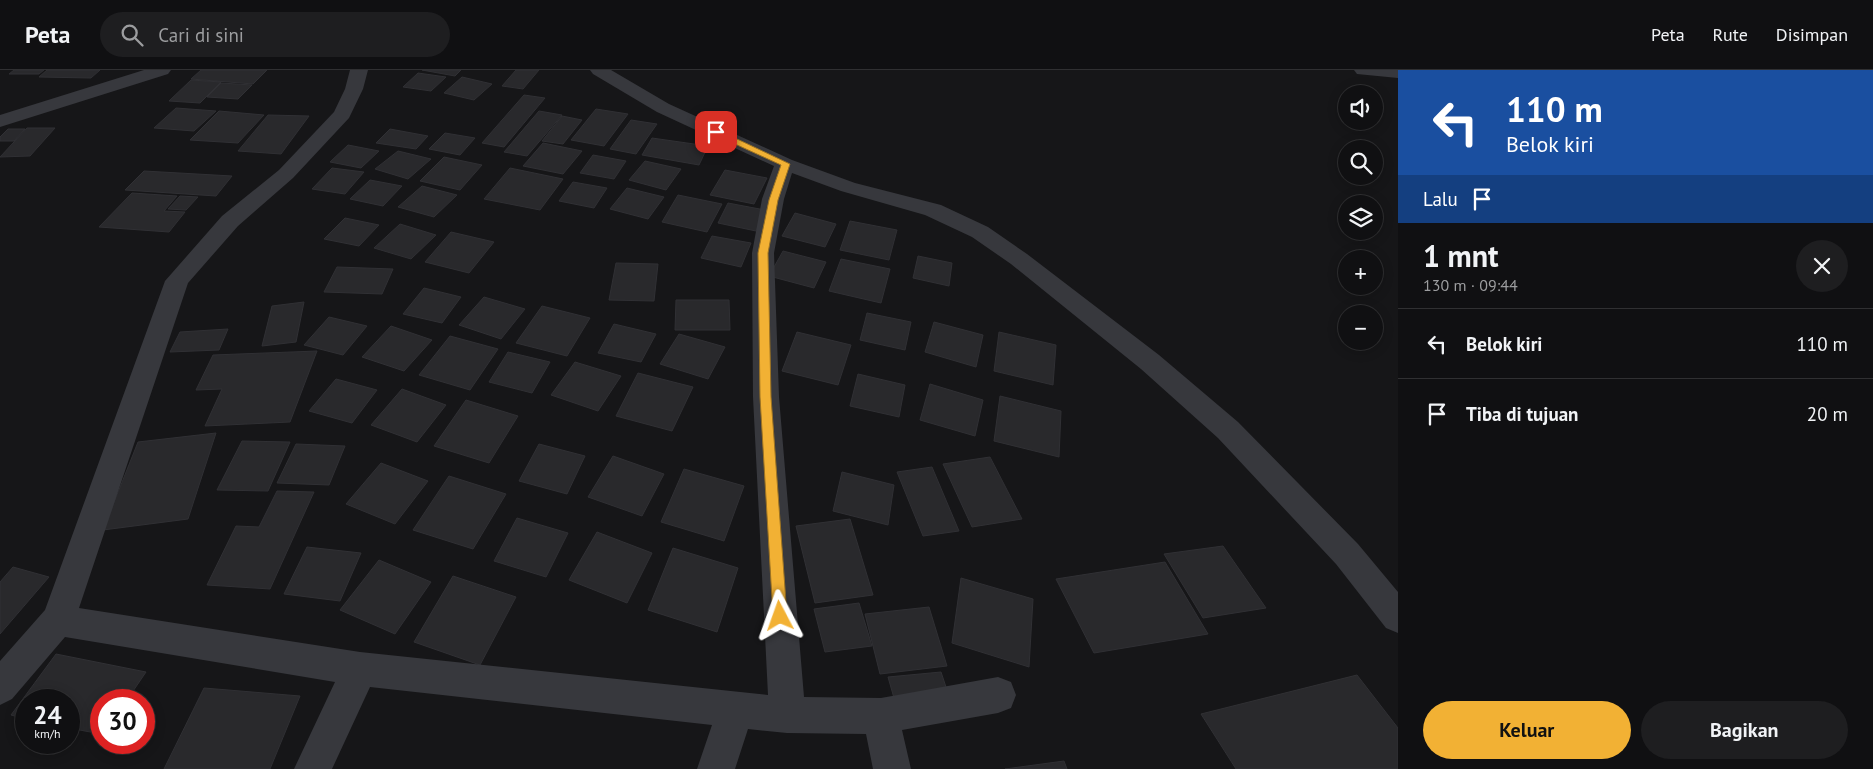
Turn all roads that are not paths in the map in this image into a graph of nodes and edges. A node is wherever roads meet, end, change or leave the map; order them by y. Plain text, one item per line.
1 (162, 70) edge
2 (358, 70) edge
3 (599, 70) edge
4 (1363, 70) edge
5 (1398, 73) edge
6 (0, 121) edge
7 (785, 164) junction
8 (1398, 617) edge
9 (58, 620) junction
10 (360, 669) junction
11 (0, 687) edge
12 (998, 695) dead end
13 (736, 709) junction
14 (787, 715) junction
15 (881, 716) junction
16 (313, 769) edge
17 (716, 769) edge
18 (892, 769) edge

1 - 6 street
2 - 9 street
3 - 7 street
4 - 5 street
7 - 8 street
7 - 14 street
9 - 10 street
9 - 11 street
10 - 13 street
10 - 16 street
12 - 15 street
13 - 14 street
13 - 17 street
14 - 15 street
15 - 18 street

